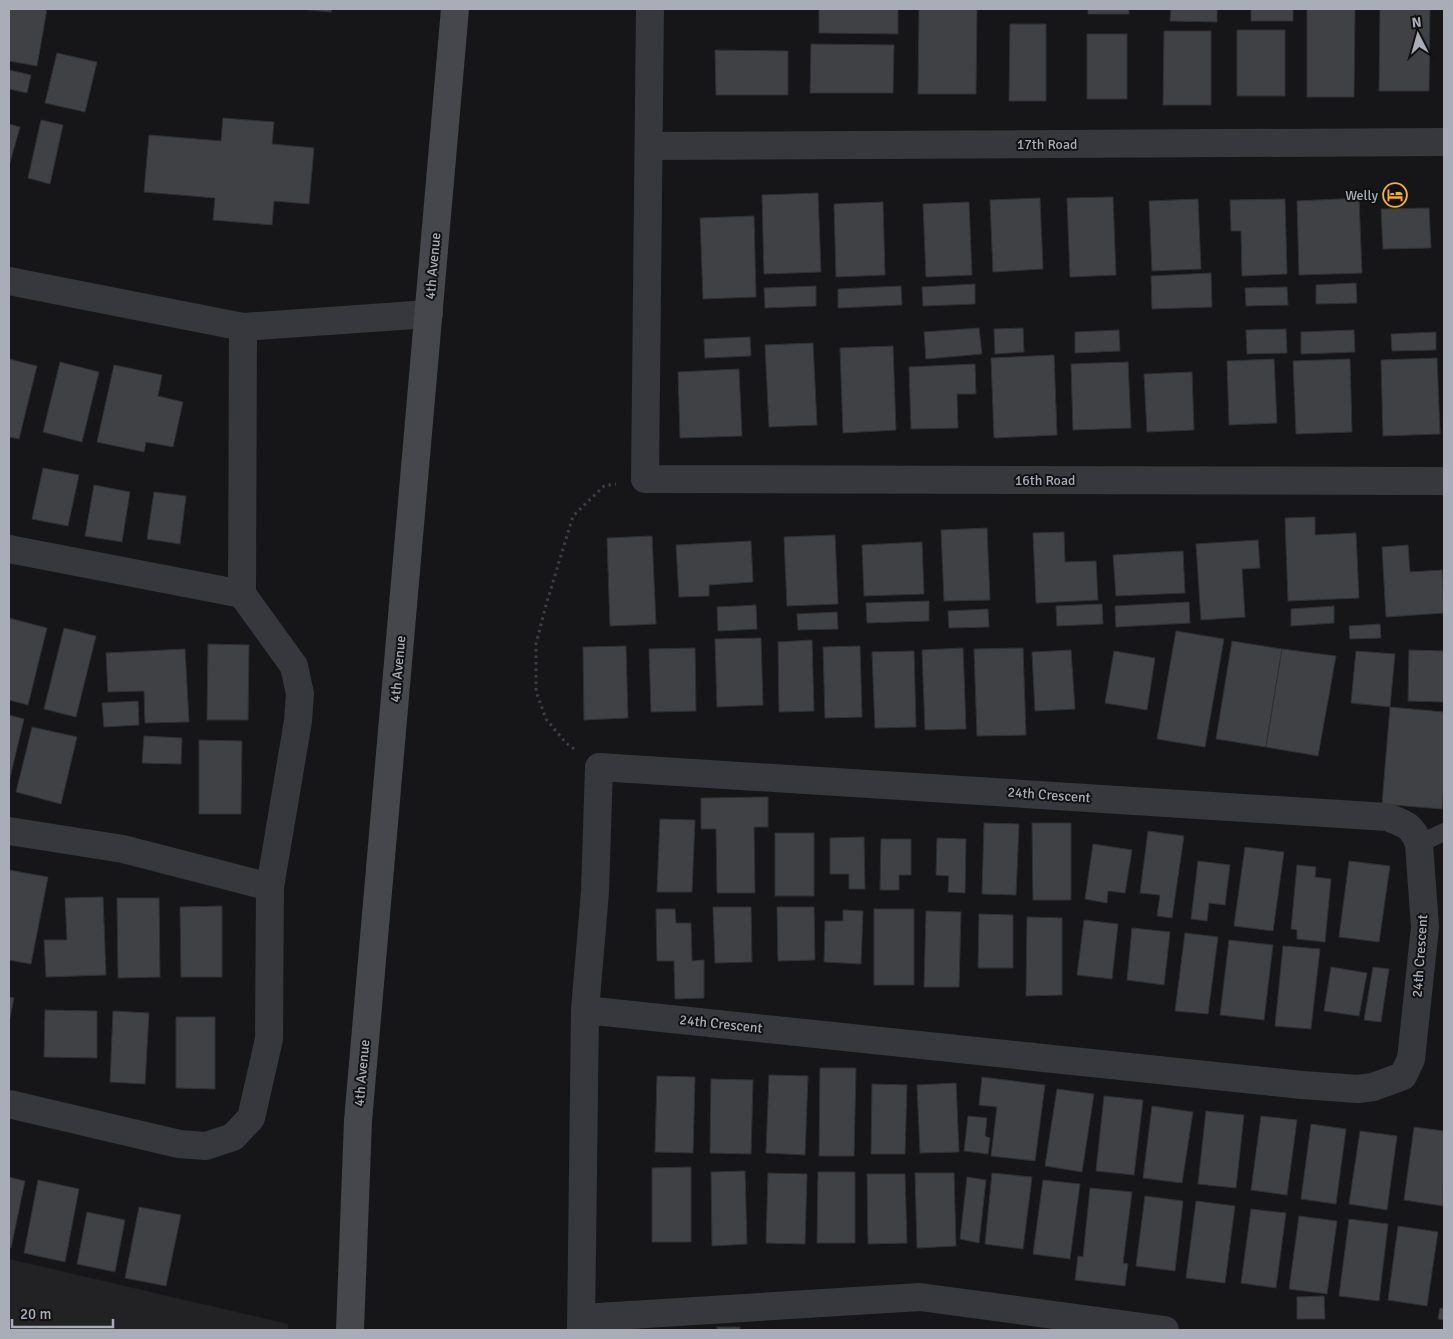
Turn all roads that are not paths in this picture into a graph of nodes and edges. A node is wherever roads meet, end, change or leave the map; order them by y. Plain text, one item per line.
1 (455, 9) edge
2 (650, 9) edge
3 (1444, 142) edge
4 (649, 146) junction
5 (9, 281) edge
6 (429, 314) junction
7 (243, 327) junction
8 (1444, 481) edge
9 (9, 549) edge
10 (242, 594) junction
11 (9, 831) edge
12 (1444, 832) edge
13 (1419, 844) junction
14 (270, 887) junction
15 (585, 1010) junction
16 (9, 1104) edge
17 (581, 1324) edge
18 (350, 1330) edge
19 (1165, 1330) edge

1 - 6 street, 4th Avenue
2 - 4 street
3 - 4 street, 17th Road
4 - 8 street, 16th Road
5 - 7 street
6 - 7 street
6 - 18 street, 4th Avenue
7 - 10 street
9 - 10 street
10 - 14 street
11 - 14 street
12 - 13 lane
13 - 15 street, 24th Crescent
13 - 15 street, 24th Crescent
14 - 16 street
15 - 17 street
17 - 19 street

